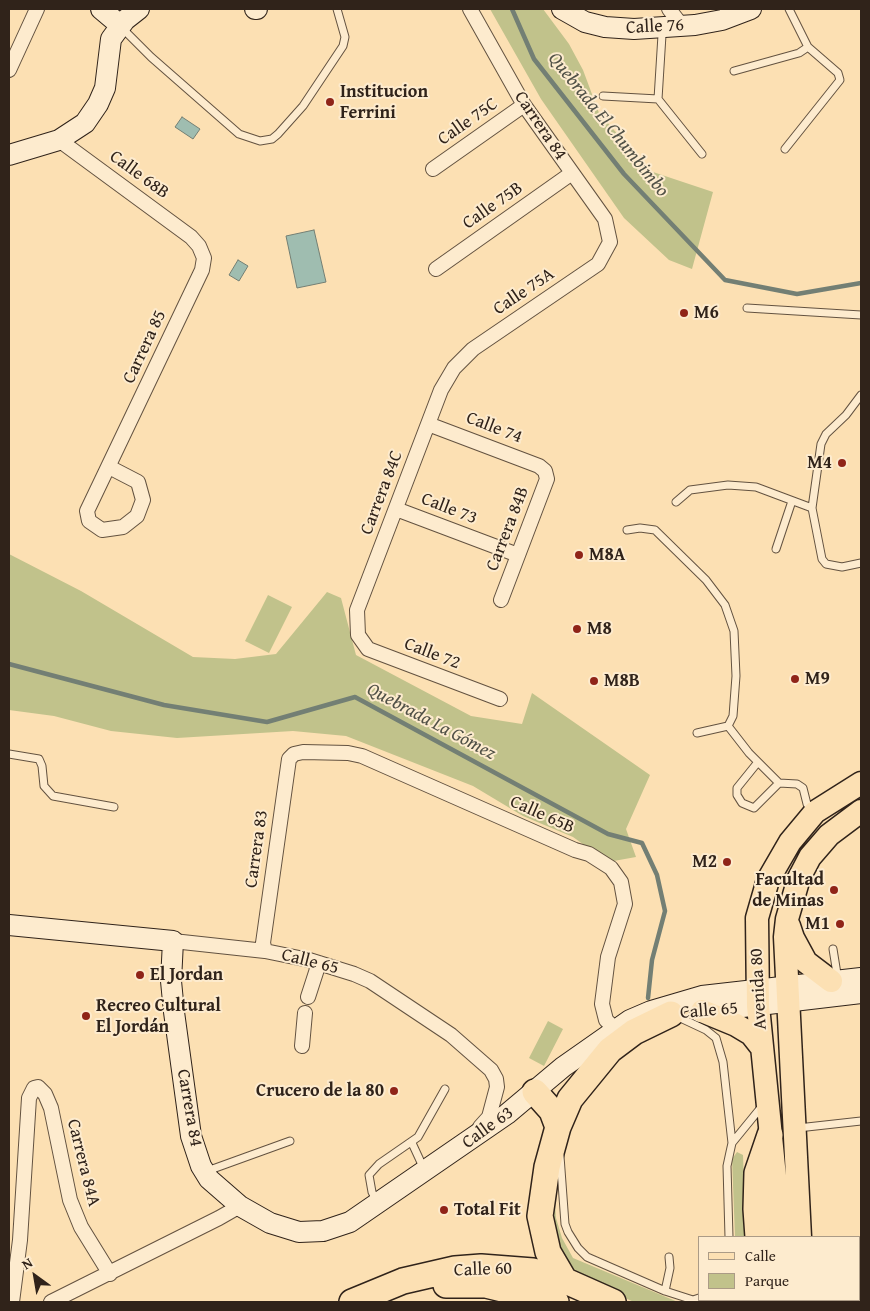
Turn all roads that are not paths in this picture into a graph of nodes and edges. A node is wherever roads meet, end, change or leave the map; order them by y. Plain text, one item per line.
1 (37, 9) edge
2 (101, 9) edge
3 (139, 9) edge
4 (337, 9) edge
5 (470, 9) edge
6 (562, 9) edge
7 (669, 9) edge
8 (751, 9) edge
9 (788, 9) edge
10 (120, 25) junction
11 (682, 26) junction
12 (659, 28) junction
13 (808, 47) junction
14 (9, 70) edge
15 (734, 71) dead end
16 (603, 96) dead end
17 (658, 99) junction
18 (524, 105) junction
19 (58, 140) junction
20 (786, 149) dead end
21 (702, 154) dead end
22 (9, 155) edge
23 (433, 169) dead end
24 (572, 173) junction
25 (196, 242) joint
26 (610, 242) joint
27 (436, 269) dead end
28 (747, 308) dead end
29 (861, 315) edge
30 (454, 368) joint
31 (861, 394) edge
32 (428, 424) junction
33 (109, 467) junction
34 (545, 471) joint
35 (792, 501) junction
36 (676, 502) dead end
37 (812, 508) junction
38 (396, 509) junction
39 (627, 530) dead end
40 (776, 549) dead end
41 (518, 555) junction
42 (861, 563) edge
43 (501, 600) dead end
44 (358, 635) joint
45 (500, 699) dead end
46 (728, 726) junction
47 (698, 733) dead end
48 (9, 754) edge
49 (294, 754) joint
50 (758, 762) junction
51 (779, 783) junction
52 (861, 783) edge
53 (114, 807) dead end
54 (861, 811) edge
55 (815, 812) junction
56 (787, 919) junction
57 (9, 925) edge
58 (173, 941) junction
59 (833, 949) dead end
60 (265, 952) junction
61 (319, 963) junction
62 (861, 978) edge
63 (835, 981) junction
64 (861, 992) edge
65 (789, 994) junction
66 (308, 998) dead end
67 (757, 998) junction
68 (702, 1011) junction
69 (661, 1012) junction
70 (305, 1013) dead end
71 (615, 1029) junction
72 (302, 1046) dead end
73 (762, 1048) junction
74 (445, 1089) dead end
75 (535, 1092) junction
76 (767, 1101) junction
77 (861, 1122) edge
78 (558, 1127) junction
79 (795, 1128) junction
80 (770, 1135) junction
81 (290, 1141) dead end
82 (412, 1143) junction
83 (732, 1143) junction
84 (461, 1148) junction
85 (204, 1172) junction
86 (426, 1172) junction
87 (378, 1203) junction
88 (240, 1206) junction
89 (317, 1232) joint
90 (729, 1236) edge
91 (758, 1236) edge
92 (781, 1236) edge
93 (800, 1236) edge
94 (669, 1257) dead end
95 (110, 1274) junction
96 (516, 1291) junction
97 (665, 1291) junction
98 (560, 1292) edge
99 (698, 1298) edge
100 (472, 1300) edge
101 (12, 1302) edge
102 (51, 1302) edge
103 (352, 1302) edge
104 (365, 1302) edge
105 (613, 1302) edge

1 - 14 street
2 - 10 main road
3 - 10 main road
4 - 10 lane
5 - 18 street, Carrera 84
6 - 12 main road, Calle 76
7 - 11 street
8 - 11 main road, Calle 76
9 - 13 lane
10 - 19 main road
11 - 12 main road, Calle 76
12 - 17 lane
13 - 15 lane
13 - 20 lane
16 - 17 lane
17 - 21 lane
18 - 23 street, Calle 75C
18 - 24 street, Carrera 84
19 - 22 main road
19 - 25 street, Calle 68B
24 - 26 street, Carrera 84
24 - 27 street, Calle 75B
25 - 33 street, Carrera 85
26 - 30 street, Calle 75A
28 - 29 lane
30 - 32 street, Carrera 84C
31 - 37 lane
32 - 34 street, Calle 74
32 - 38 street, Carrera 84C
33 - 33 street, Carrera 85
34 - 41 street, Carrera 84B
35 - 36 lane
35 - 37 lane
35 - 40 lane
37 - 42 lane
38 - 41 street, Calle 73
38 - 44 street, Carrera 84C
39 - 46 lane
41 - 43 street, Carrera 84B
44 - 45 street, Calle 72
46 - 47 lane
46 - 50 lane
48 - 53 lane
49 - 60 street, Carrera 83
49 - 71 street, Calle 65B
50 - 51 lane
50 - 51 lane
51 - 55 lane
52 - 55 main road, Avenida 80
54 - 56 main road, Avenida 80
55 - 67 main road, Avenida 80
56 - 63 main road
56 - 65 main road, Avenida 80
57 - 58 main road, Calle 65
58 - 60 street, Calle 65
58 - 85 main road, Carrera 84
59 - 63 lane
60 - 61 street, Calle 65
61 - 66 street
61 - 84 street, Calle 65
62 - 63 main road, Calle 65
63 - 65 main road, Calle 65
64 - 65 main road, Calle 65
65 - 67 main road, Calle 65
65 - 79 main road, Avenida 80
67 - 68 main road, Calle 65
67 - 69 main road, Calle 65
67 - 73 main road, Avenida 80
68 - 69 main road, Calle 65
68 - 73 main road
69 - 71 main road, Calle 63
69 - 78 highway
69 - 83 lane
70 - 72 street
71 - 75 main road, Calle 63
73 - 76 main road, Avenida 80
74 - 82 lane
75 - 78 highway
75 - 84 main road, Calle 63
76 - 80 main road, Avenida 80
76 - 83 lane
77 - 79 lane
78 - 97 lane
78 - 98 highway
79 - 93 main road, Avenida 80
80 - 91 highway
80 - 92 main road, Avenida 80
81 - 85 lane
82 - 86 lane
82 - 87 lane
83 - 90 lane
84 - 86 main road, Calle 63
85 - 88 main road, Carrera 84
86 - 87 main road, Calle 63
87 - 89 main road, Calle 63
88 - 89 main road, Carrera 84
88 - 95 street
94 - 97 lane
95 - 101 street, Carrera 84A
95 - 102 street
96 - 98 highway
96 - 100 highway
96 - 104 highway
97 - 99 lane
98 - 103 highway, Calle 60
98 - 105 highway, Calle 60

